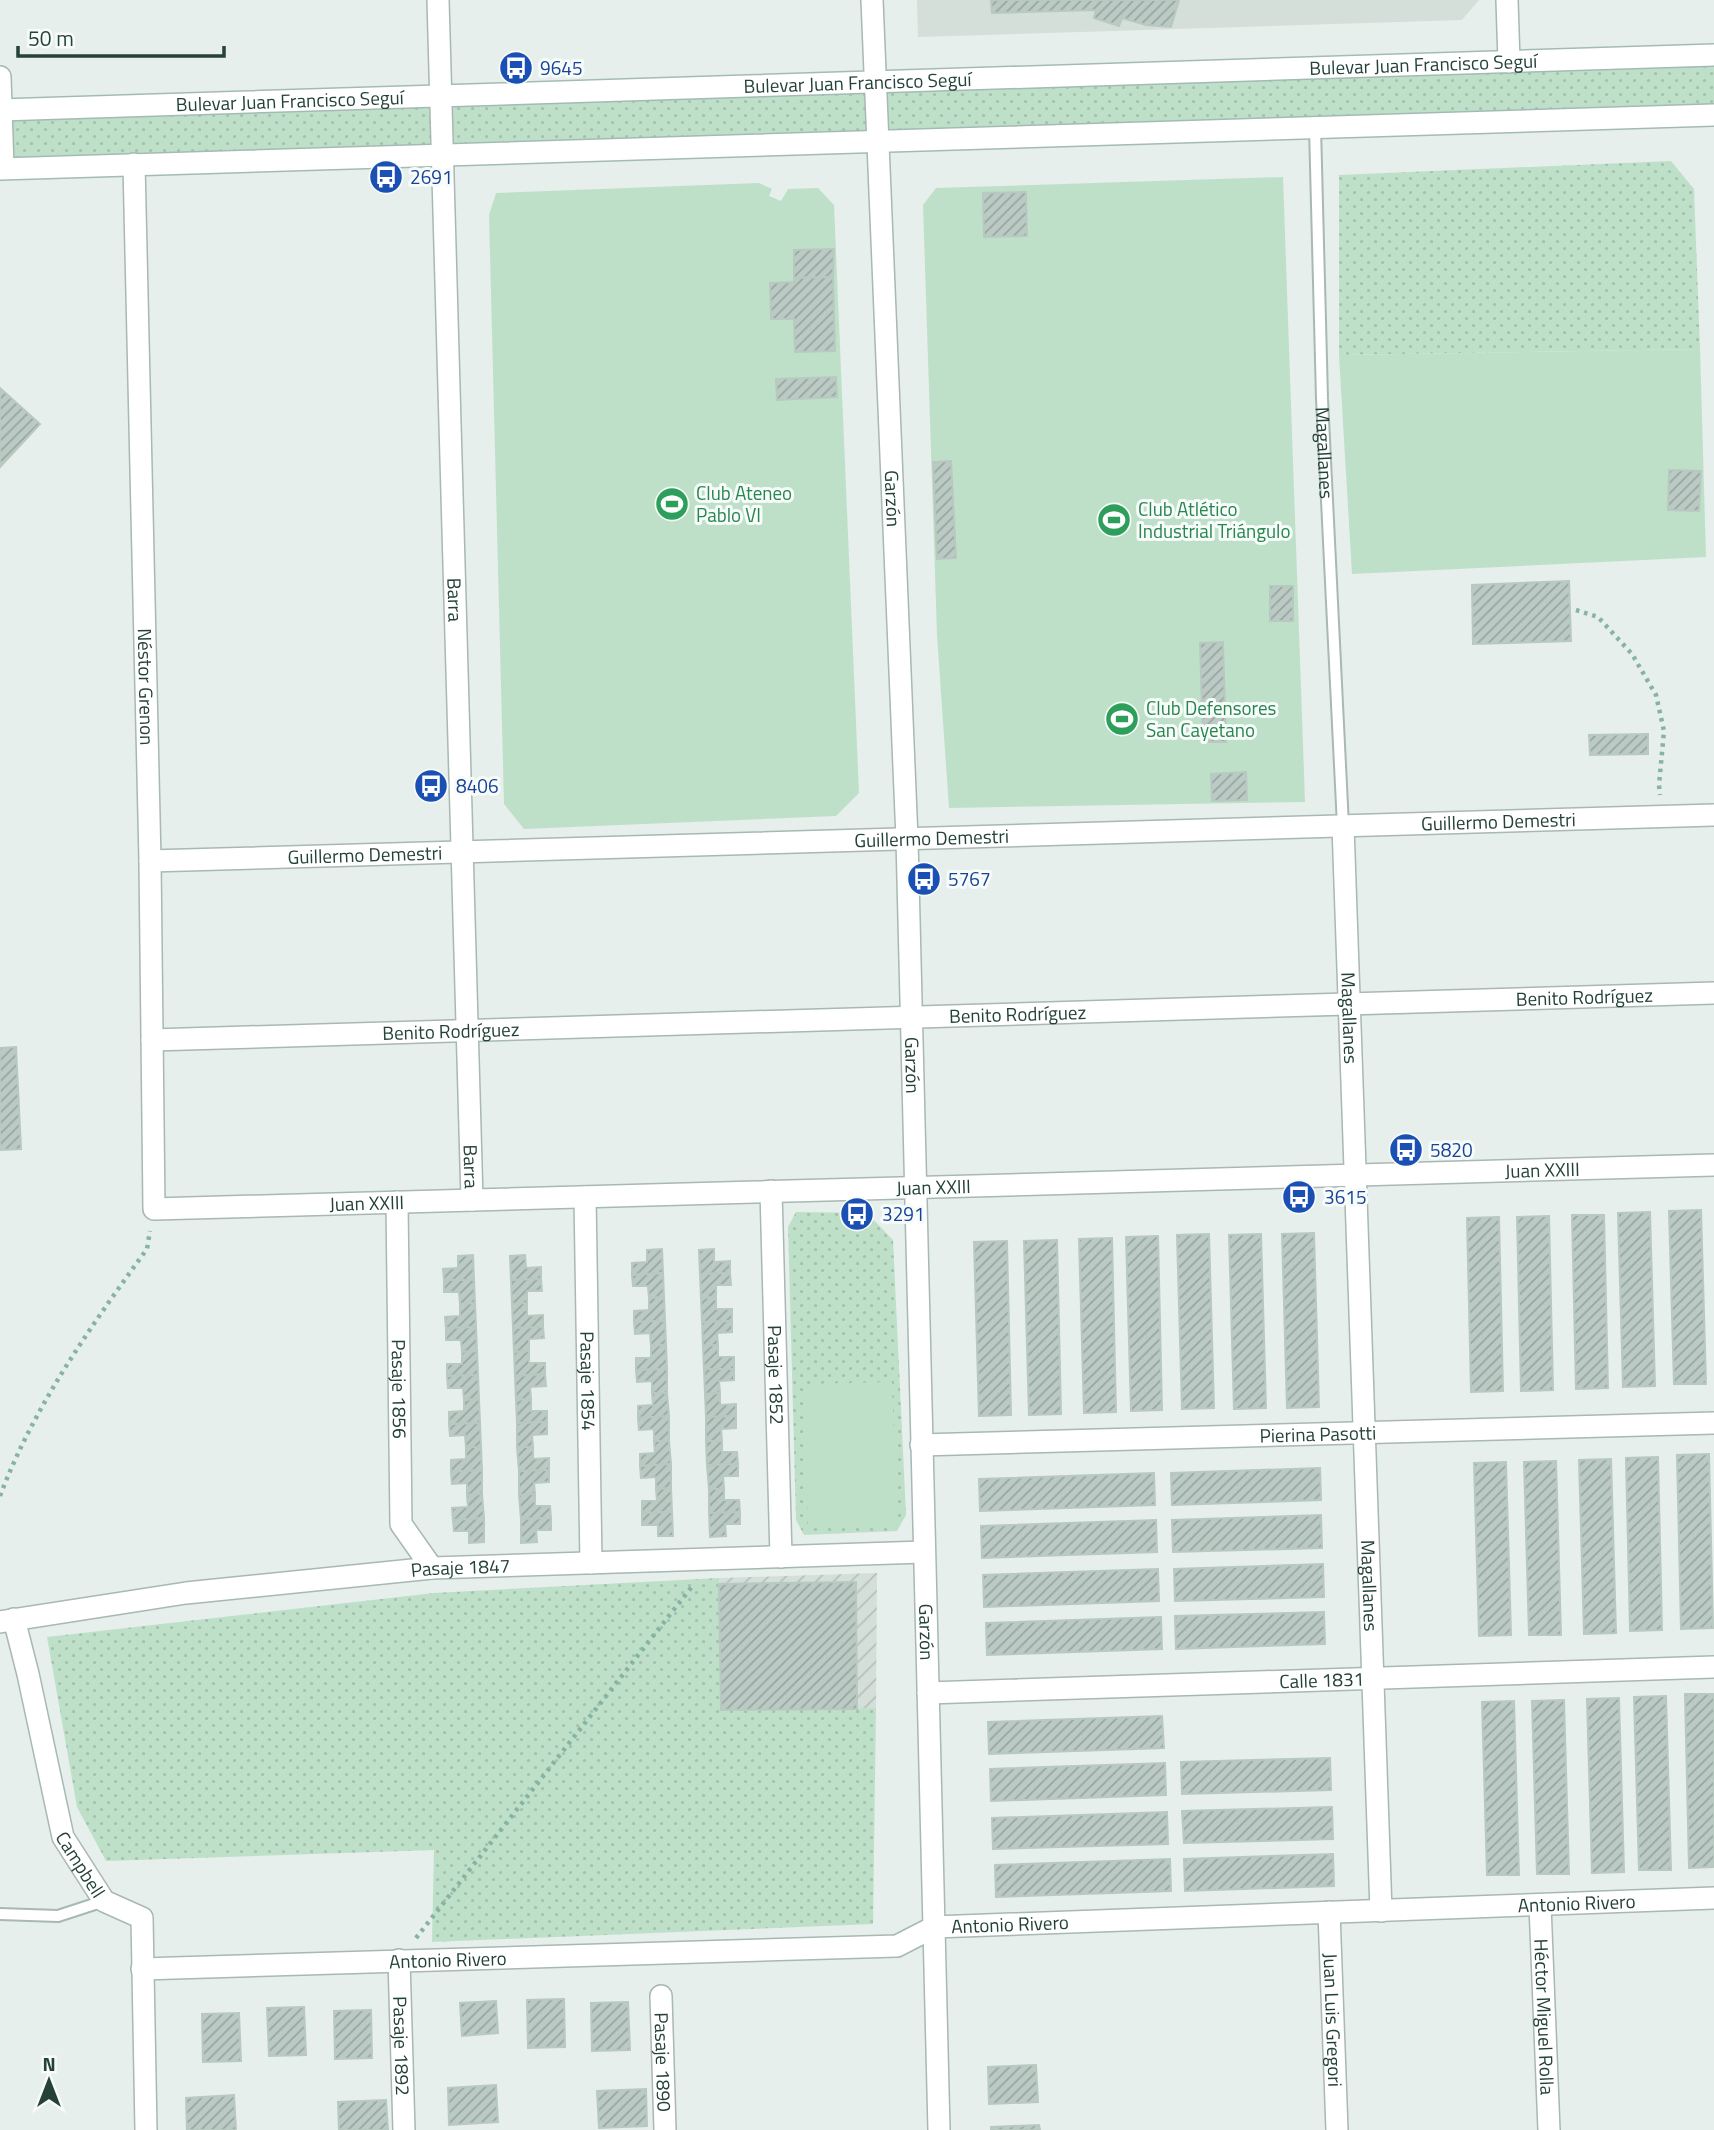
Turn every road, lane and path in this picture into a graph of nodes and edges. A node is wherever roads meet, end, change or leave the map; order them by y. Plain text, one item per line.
1 (438, 0) edge
2 (872, 0) edge
3 (1507, 0) edge
4 (1714, 55) edge
5 (1509, 62) junction
6 (0, 77) edge
7 (874, 82) junction
8 (440, 96) junction
9 (0, 110) edge
10 (1714, 115) edge
11 (1315, 127) junction
12 (877, 141) junction
13 (442, 155) junction
14 (134, 164) junction
15 (1, 169) edge
16 (1576, 610) dead end
17 (1714, 815) edge
18 (1663, 816) junction
19 (1343, 826) junction
20 (907, 839) junction
21 (462, 852) junction
22 (150, 861) junction
23 (1714, 993) edge
24 (1349, 1004) junction
25 (911, 1018) junction
26 (467, 1031) junction
27 (152, 1040) junction
28 (1714, 1166) edge
29 (1354, 1175) junction
30 (915, 1187) junction
31 (771, 1191) junction
32 (585, 1197) junction
33 (472, 1200) junction
34 (397, 1202) junction
35 (154, 1209) junction
36 (1714, 1423) edge
37 (1364, 1433) junction
38 (921, 1445) junction
39 (0, 1496) edge
40 (924, 1552) junction
41 (781, 1556) junction
42 (714, 1559) junction
43 (591, 1563) junction
44 (432, 1568) junction
45 (7, 1621) edge
46 (1714, 1667) edge
47 (1373, 1679) junction
48 (928, 1693) junction
49 (1714, 1898) edge
50 (104, 1900) junction
51 (1540, 1905) junction
52 (1381, 1911) junction
53 (1329, 1912) junction
54 (0, 1914) edge
55 (934, 1927) junction
56 (399, 1960) junction
57 (142, 1969) junction
58 (661, 1996) dead end
59 (146, 2130) edge
60 (404, 2130) edge
61 (665, 2130) edge
62 (939, 2130) edge
63 (1337, 2130) edge
64 (1549, 2130) edge

1 - 8 street, Barra
2 - 7 street, Garzón
3 - 5 street
4 - 5 street, Bulevar Juan Francisco Seguí
5 - 7 street, Bulevar Juan Francisco Seguí
6 - 9 street
7 - 8 street, Bulevar Juan Francisco Seguí
7 - 12 street, Garzón
8 - 9 street, Bulevar Juan Francisco Seguí
8 - 13 street, Barra
9 - 15 street
10 - 11 street
11 - 12 street
11 - 19 lane, Magallanes
12 - 13 street
12 - 20 street, Garzón
13 - 14 street
13 - 21 street, Barra
14 - 15 street
14 - 22 street, Néstor Grenon
16 - 18 path
17 - 18 street, Guillermo Demestri
18 - 19 street, Guillermo Demestri
19 - 20 street, Guillermo Demestri
19 - 24 street, Magallanes
20 - 21 street, Guillermo Demestri
20 - 25 street, Garzón
21 - 22 street, Guillermo Demestri
21 - 26 street, Barra
22 - 27 street, Néstor Grenon
23 - 24 street, Benito Rodríguez
24 - 25 street, Benito Rodríguez
24 - 29 street, Magallanes
25 - 26 street, Benito Rodríguez
25 - 30 street, Garzón
26 - 27 street, Benito Rodríguez
26 - 33 street, Barra
27 - 35 street, Néstor Grenon
28 - 29 street, Juan XXIII
29 - 30 street, Juan XXIII
29 - 37 street, Magallanes
30 - 31 street, Juan XXIII
30 - 38 street, Garzón
31 - 32 street, Juan XXIII
31 - 41 street, Pasaje 1852
32 - 33 street, Juan XXIII
32 - 43 street, Pasaje 1854
33 - 34 street, Juan XXIII
34 - 35 street, Juan XXIII
34 - 44 street, Pasaje 1856
35 - 39 path
36 - 37 street, Pierina Pasotti
37 - 38 street, Pierina Pasotti
37 - 47 street, Magallanes
38 - 40 street, Garzón
40 - 41 street, Pasaje 1847
40 - 48 street, Garzón
41 - 42 street, Pasaje 1847
42 - 43 street, Pasaje 1847
42 - 56 path
43 - 44 street, Pasaje 1847
44 - 45 street, Pasaje 1847
45 - 50 street, Campbell
46 - 47 street, Calle 1831
47 - 48 street, Calle 1831
47 - 52 street, Magallanes
48 - 55 street, Garzón
49 - 51 street, Antonio Rivero
50 - 54 lane
50 - 57 street, Campbell
51 - 52 street, Antonio Rivero
51 - 64 street, Héctor Miguel Rolla
52 - 53 street, Antonio Rivero
53 - 55 street, Antonio Rivero
53 - 63 street, Juan Luis Gregori
55 - 56 street, Antonio Rivero
55 - 62 street, Garzón
56 - 57 street, Antonio Rivero
56 - 60 street, Pasaje 1892
57 - 59 street, Campbell
58 - 61 street, Pasaje 1890

